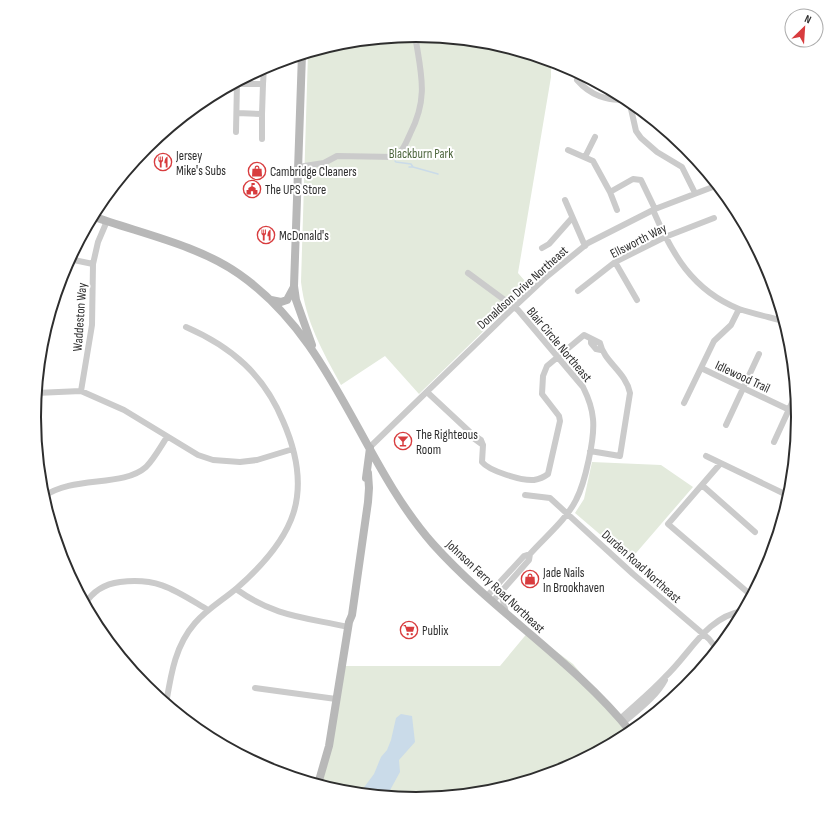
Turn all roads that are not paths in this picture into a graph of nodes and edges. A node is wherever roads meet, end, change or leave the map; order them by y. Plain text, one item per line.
1 (416, 42) edge
2 (302, 60) edge
3 (264, 75) edge
4 (577, 80) dead end
5 (247, 83) edge
6 (263, 84) junction
7 (237, 88) edge
8 (617, 101) edge
9 (631, 110) edge
10 (236, 113) junction
11 (262, 114) junction
12 (236, 132) dead end
13 (594, 137) dead end
14 (262, 139) dead end
15 (568, 150) dead end
16 (585, 157) junction
17 (298, 167) junction
18 (712, 187) edge
19 (610, 192) junction
20 (695, 193) junction
21 (565, 200) dead end
22 (654, 209) junction
23 (617, 210) dead end
24 (98, 218) edge
25 (572, 218) junction
26 (714, 218) dead end
27 (107, 222) junction
28 (665, 237) junction
29 (585, 246) junction
30 (542, 248) dead end
31 (75, 261) edge
32 (615, 262) junction
33 (94, 264) junction
34 (468, 272) dead end
35 (294, 286) junction
36 (578, 290) dead end
37 (270, 300) junction
38 (637, 300) dead end
39 (514, 307) junction
40 (739, 309) junction
41 (282, 312) junction
42 (302, 318) junction
43 (778, 319) edge
44 (186, 327) dead end
45 (759, 354) dead end
46 (318, 357) junction
47 (558, 358) junction
48 (701, 368) junction
49 (743, 388) junction
50 (81, 391) junction
51 (427, 392) junction
52 (42, 393) edge
53 (684, 402) dead end
54 (791, 406) edge
55 (789, 409) junction
56 (726, 425) dead end
57 (167, 437) junction
58 (774, 442) dead end
59 (370, 447) junction
60 (293, 449) junction
61 (590, 451) junction
62 (706, 456) dead end
63 (720, 464) junction
64 (703, 486) junction
65 (783, 493) edge
66 (49, 494) edge
67 (525, 495) dead end
68 (567, 513) junction
69 (755, 532) dead end
70 (530, 554) junction
71 (236, 589) junction
72 (501, 592) junction
73 (747, 592) edge
74 (88, 599) edge
75 (490, 599) junction
76 (208, 610) junction
77 (736, 612) edge
78 (507, 614) junction
79 (349, 624) junction
80 (703, 635) junction
81 (714, 646) edge
82 (255, 688) dead end
83 (167, 697) edge
84 (336, 700) junction
85 (622, 721) junction
86 (627, 727) edge
87 (319, 779) edge

1 - 17 street
2 - 17 main road
3 - 6 street
4 - 8 street
5 - 6 street
6 - 11 street
7 - 10 street
9 - 20 street
10 - 11 street
10 - 12 street
11 - 14 street
13 - 16 street
15 - 16 street
16 - 19 street
17 - 35 main road
18 - 20 street, Donaldson Drive Northeast
19 - 22 street
19 - 23 street
20 - 22 street, Donaldson Drive Northeast
21 - 25 street
22 - 28 street
22 - 29 street, Donaldson Drive Northeast
24 - 27 main road
25 - 29 street
25 - 30 street
26 - 28 street, Ellsworth Way
27 - 33 street, Waddeston Way
27 - 37 main road
28 - 32 street, Ellsworth Way
28 - 40 street
29 - 39 street, Donaldson Drive Northeast
31 - 33 street
32 - 36 street, Ellsworth Way
32 - 38 street
33 - 50 street, Waddeston Way
34 - 39 street, Blair Circle Northeast
35 - 37 main road
35 - 42 main road
37 - 41 main road
39 - 47 street, Blair Circle Northeast
39 - 51 street, Donaldson Drive Northeast
40 - 43 street
40 - 48 street
41 - 42 main road
41 - 46 main road
42 - 46 main road
44 - 60 street
45 - 49 street
46 - 59 main road, Johnson Ferry Road Northeast
47 - 51 street
47 - 61 street, Blair Circle Northeast
47 - 61 street
48 - 49 street, Idlewood Trail
48 - 53 street
49 - 55 street, Idlewood Trail
49 - 56 street
50 - 52 street
50 - 57 street
51 - 59 street, Donaldson Drive Northeast
54 - 55 street
55 - 58 street
57 - 60 street
57 - 66 street
59 - 75 main road, Johnson Ferry Road Northeast
59 - 79 main road
60 - 71 street
61 - 68 street, Blair Circle Northeast
62 - 63 street
63 - 64 street
63 - 65 street
64 - 69 street
64 - 73 street
67 - 68 street, Durden Road Northeast
68 - 70 street, Blair Circle Northeast
68 - 80 street, Durden Road Northeast
70 - 72 street, Blair Circle Northeast
70 - 75 street, Blair Circle Northeast
71 - 76 street
71 - 79 street
72 - 75 street, Blair Circle Northeast
72 - 78 street
74 - 76 street
75 - 78 main road, Johnson Ferry Road Northeast
76 - 83 street
77 - 80 street
78 - 85 main road, Johnson Ferry Road Northeast
79 - 84 main road
80 - 81 street, Durden Road Northeast
80 - 85 street
82 - 84 street
84 - 87 main road
85 - 86 main road, Johnson Ferry Road Northeast

